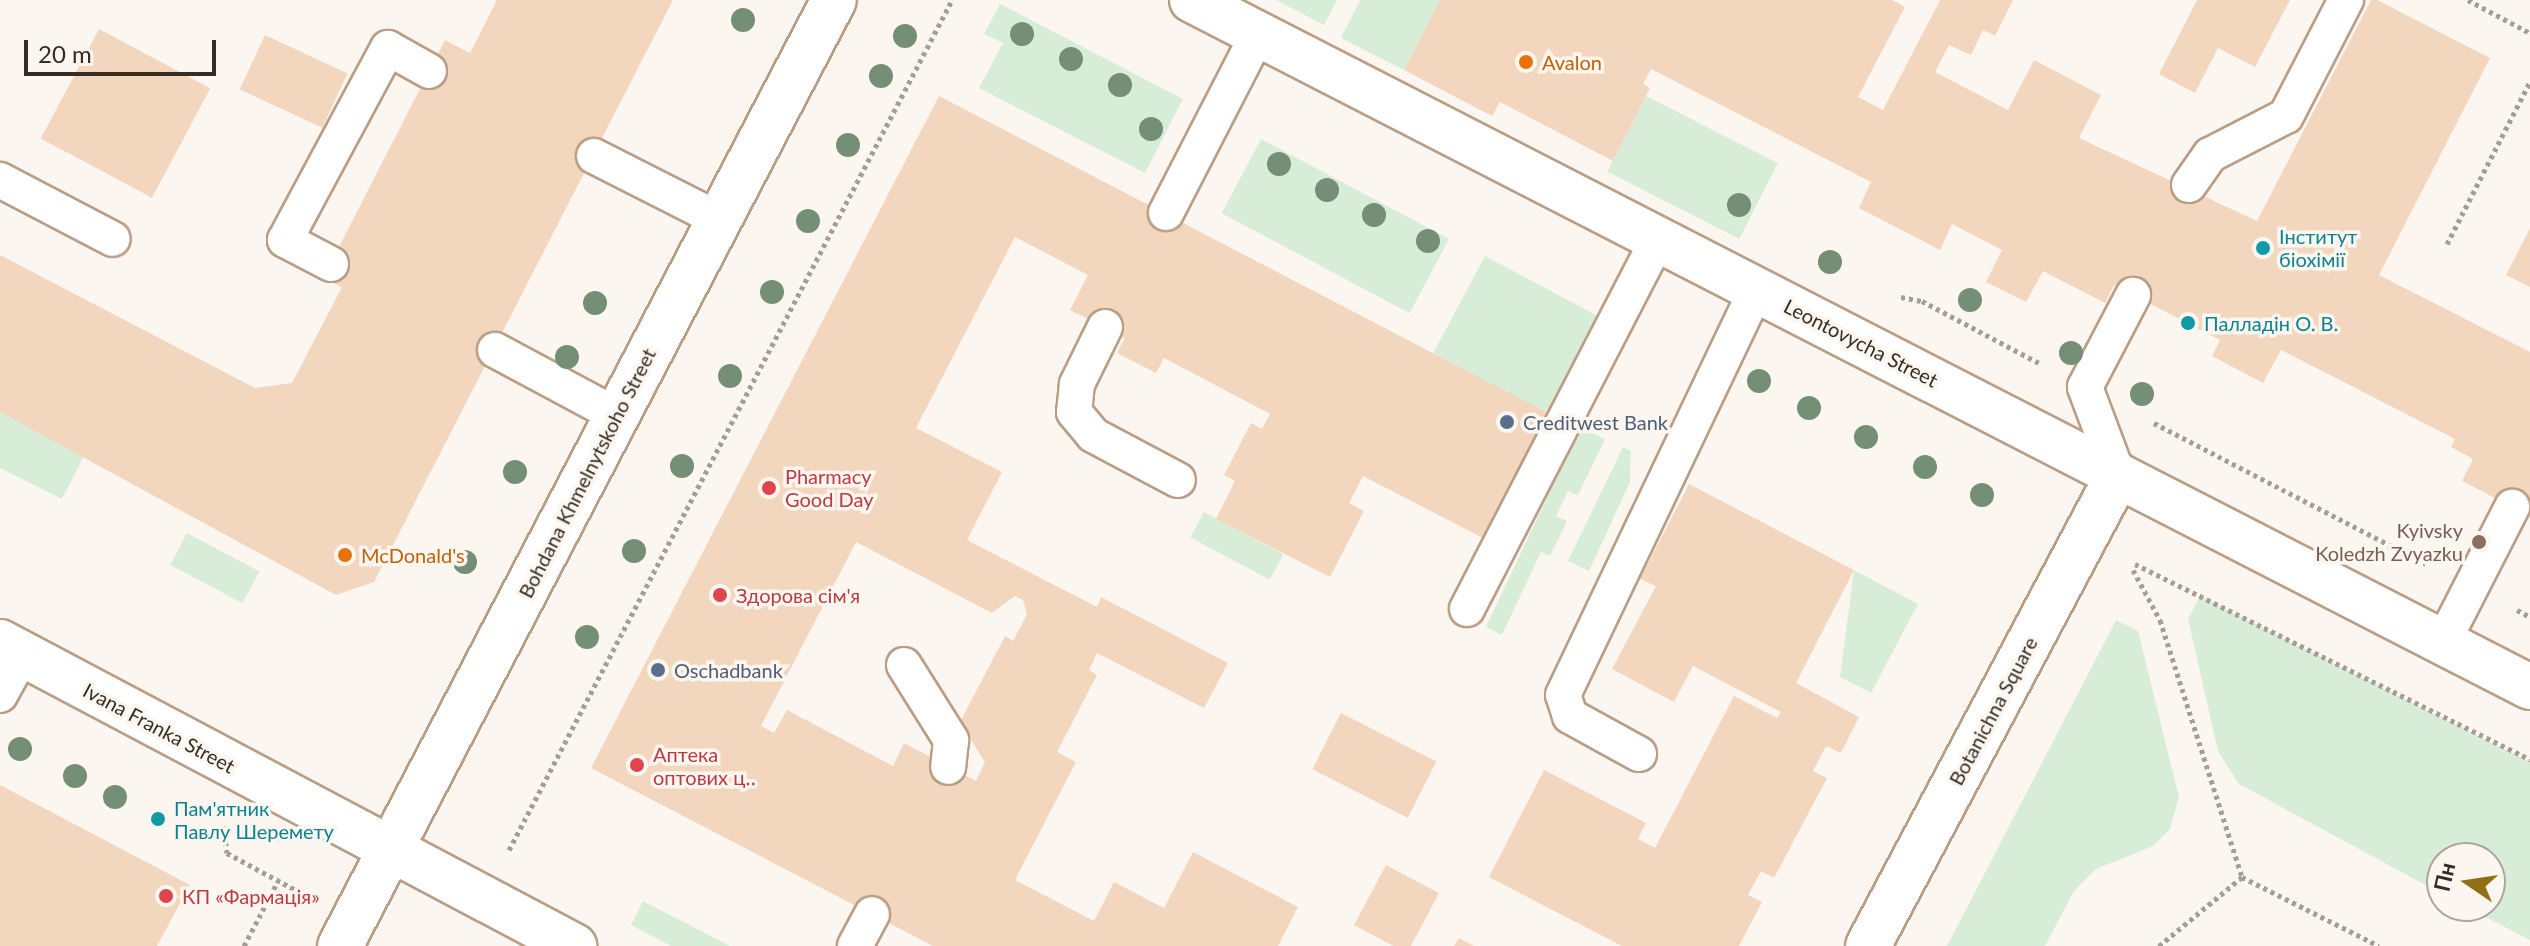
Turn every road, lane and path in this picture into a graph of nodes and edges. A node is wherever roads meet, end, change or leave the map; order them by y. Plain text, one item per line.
1 (834, 0) edge
2 (952, 0) edge
3 (1192, 0) edge
4 (2346, 0) edge
5 (2468, 0) edge
6 (1244, 18) edge
7 (2530, 33) edge
8 (429, 71) dead end
9 (2530, 82) edge
10 (594, 156) dead end
11 (0, 180) edge
12 (2189, 185) dead end
13 (1166, 213) dead end
14 (718, 219) junction
15 (113, 239) dead end
16 (1658, 239) junction
17 (2447, 244) dead end
18 (331, 264) dead end
19 (1756, 290) junction
20 (2133, 295) dead end
21 (1105, 327) dead end
22 (495, 350) dead end
23 (616, 415) junction
24 (2118, 475) junction
25 (1178, 480) dead end
26 (2512, 507) dead end
27 (1467, 609) dead end
28 (2443, 642) junction
29 (11, 648) edge
30 (904, 665) dead end
31 (2530, 687) edge
32 (0, 695) edge
33 (1639, 754) dead end
34 (2530, 759) edge
35 (948, 767) dead end
36 (390, 853) junction
37 (2242, 877) junction
38 (278, 881) dead end
39 (482, 901) junction
40 (872, 914) dead end
41 (244, 946) edge
42 (340, 946) edge
43 (574, 946) edge
44 (855, 946) edge
45 (1868, 946) edge
46 (2159, 946) edge
47 (2379, 946) edge

1 - 14 street, Bohdana Khmelnytskoho Street
2 - 39 path
3 - 6 street, Leontovycha Street
4 - 12 lane
5 - 7 path
6 - 13 lane
6 - 16 street, Leontovycha Street
8 - 18 lane
9 - 17 path
10 - 14 lane
11 - 15 lane
14 - 23 street, Bohdana Khmelnytskoho Street
16 - 19 street, Leontovycha Street
16 - 27 lane
19 - 24 street, Leontovycha Street
19 - 33 lane
20 - 24 lane
21 - 25 lane
22 - 23 lane
23 - 36 street, Bohdana Khmelnytskoho Street
24 - 28 street, Leontovycha Street
24 - 45 street, Botanichna Square
26 - 28 lane
28 - 31 street, Leontovycha Street
29 - 32 lane
29 - 36 street, Ivana Franka Street
30 - 35 lane
34 - 37 path
36 - 39 street, Ivana Franka Street
36 - 42 street, Bohdana Khmelnytskoho Street
37 - 46 path
37 - 47 path
38 - 41 path
39 - 43 street, Ivana Franka Street
40 - 44 lane

